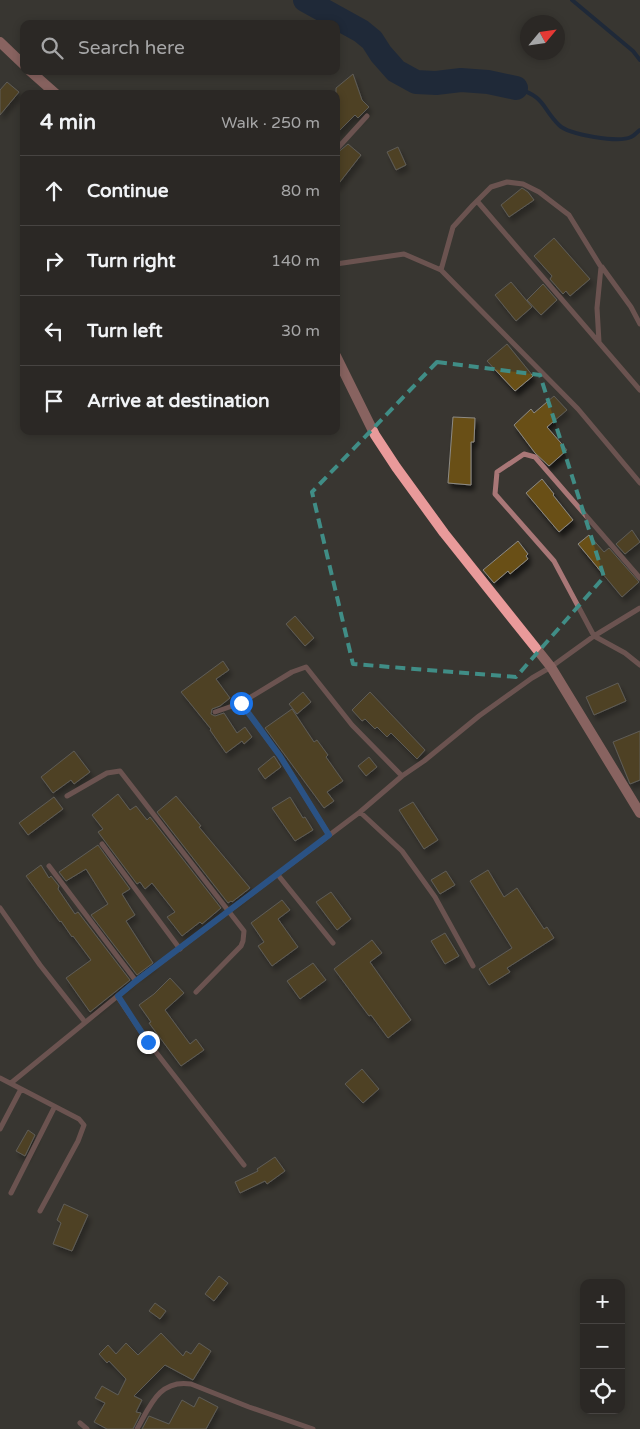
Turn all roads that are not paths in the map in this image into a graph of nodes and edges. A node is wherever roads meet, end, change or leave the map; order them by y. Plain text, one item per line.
1 (0, 42) edge
2 (20, 61) edge
3 (35, 75) edge
4 (51, 90) edge
5 (367, 116) dead end
6 (340, 146) edge
7 (477, 201) junction
8 (340, 263) edge
9 (601, 267) junction
10 (441, 270) junction
11 (640, 324) edge
12 (599, 342) junction
13 (340, 364) edge
14 (640, 390) edge
15 (640, 484) edge
16 (640, 578) edge
17 (640, 608) edge
18 (594, 636) junction
19 (640, 666) edge
20 (551, 667) junction
21 (241, 703) junction
22 (215, 712) dead end
23 (402, 776) junction
24 (67, 796) dead end
25 (360, 812) junction
26 (640, 813) edge
27 (329, 835) junction
28 (102, 844) dead end
29 (49, 866) dead end
30 (278, 875) junction
31 (0, 908) edge
32 (229, 910) junction
33 (333, 943) dead end
34 (180, 949) junction
35 (473, 966) dead end
36 (136, 981) junction
37 (196, 992) dead end
38 (118, 996) junction
39 (85, 1022) junction
40 (0, 1078) edge
41 (11, 1083) junction
42 (21, 1089) junction
43 (54, 1108) junction
44 (0, 1129) edge
45 (244, 1165) dead end
46 (12, 1193) dead end
47 (40, 1211) dead end
48 (80, 1423) dead end
49 (87, 1429) edge
50 (137, 1429) edge
51 (313, 1429) edge

1 - 2 street
3 - 4 street
5 - 6 street
7 - 9 street
7 - 10 street
7 - 12 street
8 - 10 street
9 - 11 street
9 - 12 street
10 - 15 street
12 - 14 street
13 - 20 street
16 - 18 street
17 - 18 street
18 - 19 street
18 - 20 street
20 - 23 street
20 - 26 street
21 - 22 street
21 - 23 street
21 - 27 street
23 - 25 street
24 - 32 street
25 - 27 street
25 - 35 street
27 - 30 street
28 - 34 street
29 - 36 street
30 - 32 street
30 - 33 street
31 - 39 street
32 - 34 street
32 - 37 street
34 - 36 street
36 - 38 street
38 - 39 street
38 - 45 street
39 - 41 street
40 - 41 street
41 - 42 street
42 - 43 street
42 - 44 street
43 - 46 street
43 - 47 street
48 - 49 street
50 - 51 street

